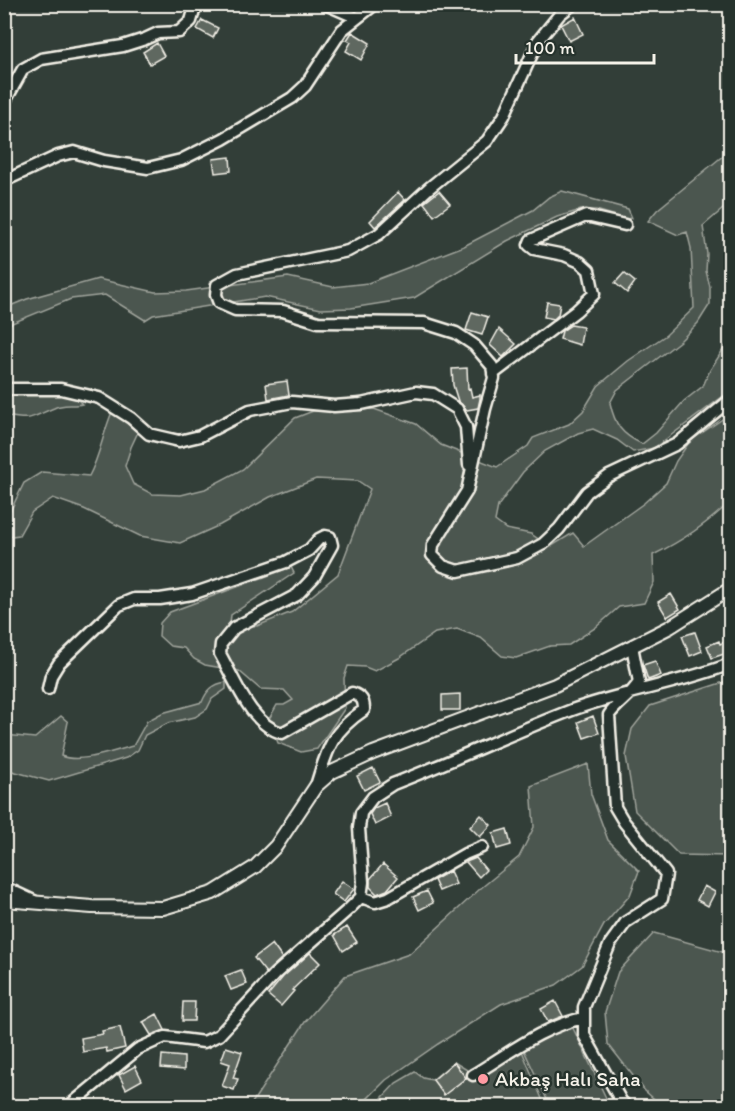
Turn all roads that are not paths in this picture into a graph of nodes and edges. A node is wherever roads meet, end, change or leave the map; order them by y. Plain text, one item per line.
1 (196, 4) edge
2 (325, 4) edge
3 (375, 4) edge
4 (573, 4) edge
5 (357, 18) junction
6 (4, 103) edge
7 (4, 181) edge
8 (625, 225) dead end
9 (493, 374) junction
10 (4, 389) edge
11 (730, 400) edge
12 (470, 477) junction
13 (730, 589) edge
14 (632, 646) junction
15 (730, 664) edge
16 (48, 689) dead end
17 (634, 691) junction
18 (316, 786) junction
19 (482, 847) dead end
20 (4, 887) edge
21 (361, 897) junction
22 (4, 900) edge
23 (40, 903) junction
24 (584, 1018) junction
25 (473, 1075) dead end
26 (69, 1107) edge
27 (626, 1107) edge

1 - 6 street
2 - 5 street
3 - 5 street
4 - 9 street
5 - 7 street
8 - 9 street
9 - 12 street
10 - 12 street
11 - 12 street
13 - 14 street
14 - 17 street
14 - 18 street
15 - 17 street
16 - 18 street
17 - 21 street
17 - 24 street
18 - 23 street
19 - 21 street
20 - 23 street
21 - 26 street
22 - 23 street
24 - 25 street
24 - 27 street

